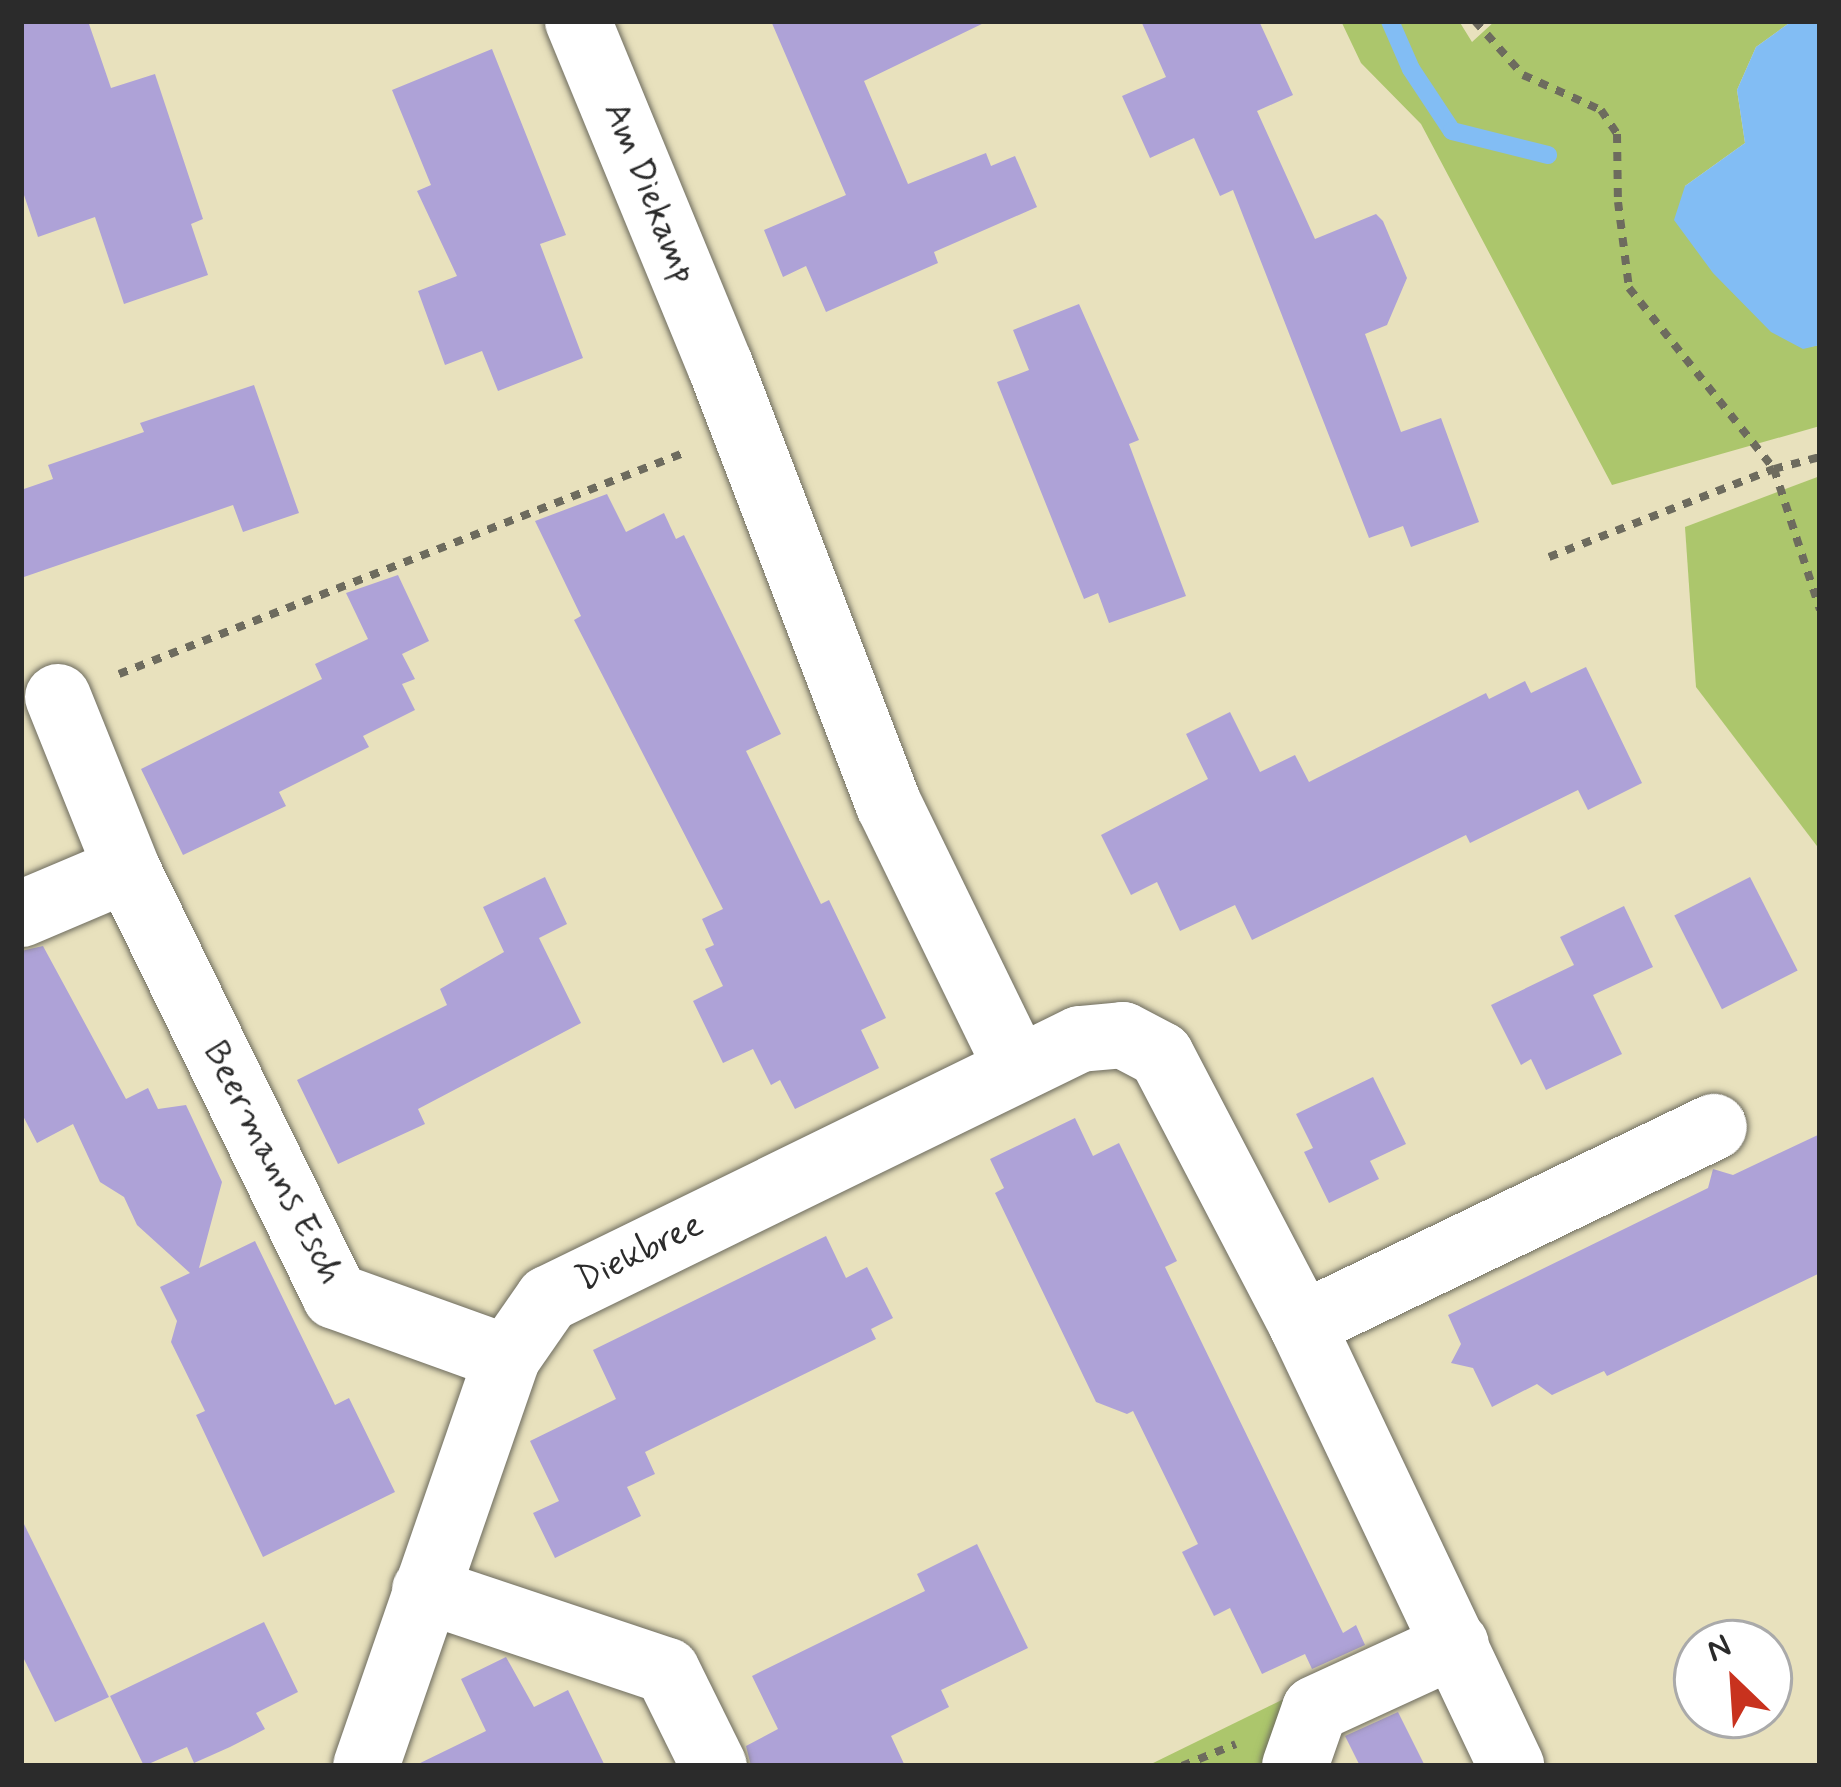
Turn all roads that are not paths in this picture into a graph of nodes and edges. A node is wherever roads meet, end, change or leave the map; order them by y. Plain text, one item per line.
1 (578, 21) edge
2 (58, 697) road end
3 (127, 868) junction
4 (21, 914) edge
5 (1017, 1068) junction
6 (1714, 1127) dead end
7 (1302, 1324) junction
8 (507, 1358) junction
9 (425, 1590) junction
10 (1456, 1644) junction
11 (366, 1766) edge
12 (714, 1766) edge
13 (1295, 1766) edge
14 (1511, 1766) edge

1 - 5 street, Am Diekamp
2 - 3 street, Beermanns Esch
3 - 4 street
3 - 8 street, Beermanns Esch
5 - 7 street, Diekbree
5 - 8 street, Diekbree
6 - 7 street
7 - 10 street, Diekbree
8 - 9 street, Diekbree
9 - 11 street, Diekbree
9 - 12 street
10 - 13 street
10 - 14 street, Diekbree

